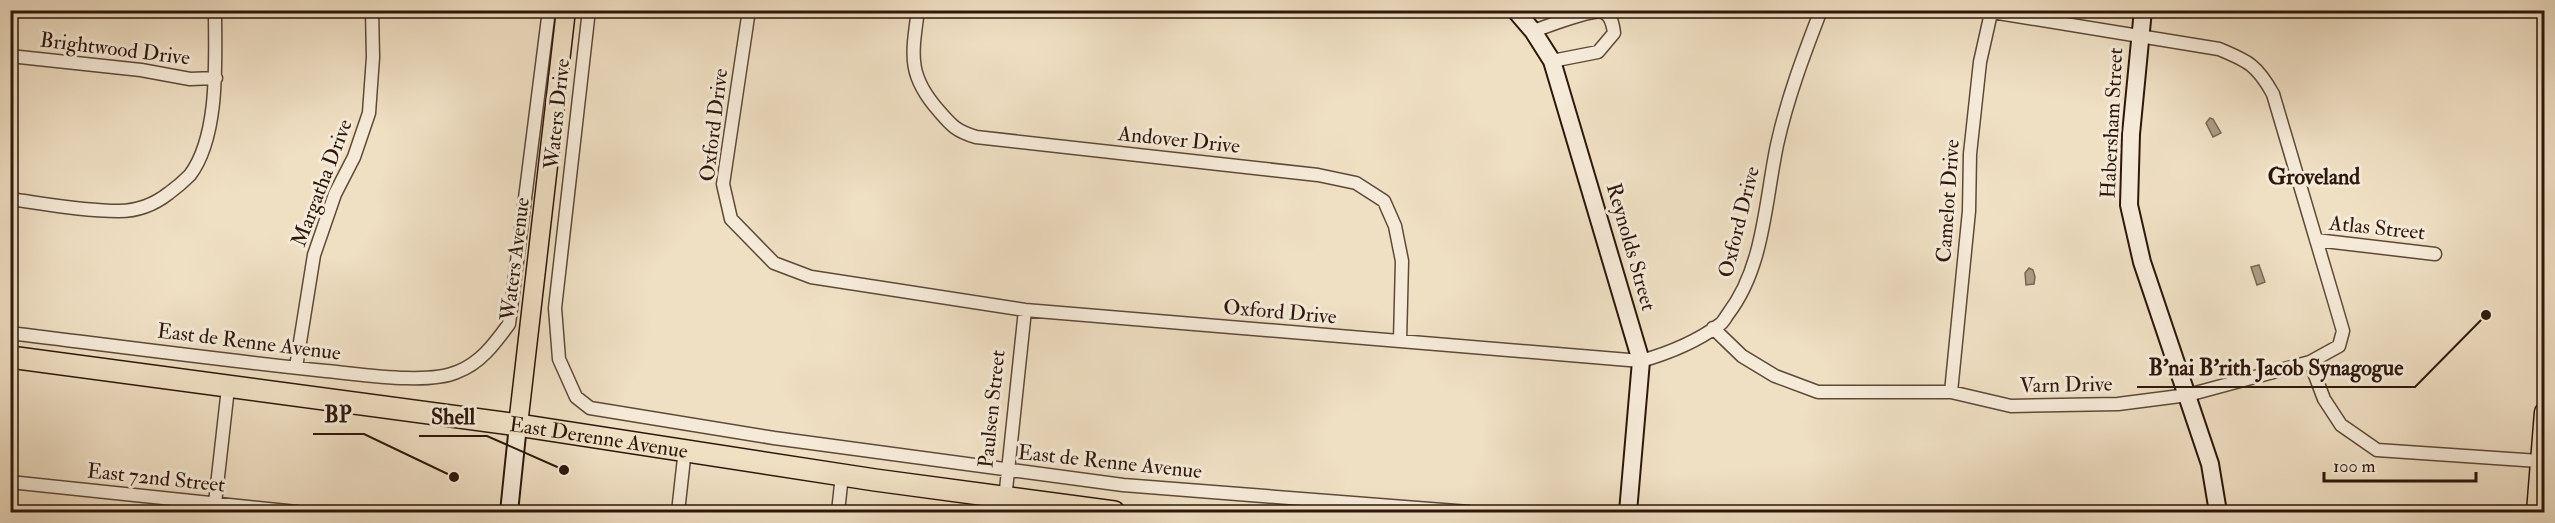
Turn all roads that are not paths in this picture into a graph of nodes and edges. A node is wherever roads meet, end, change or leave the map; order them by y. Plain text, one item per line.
1 (214, 10) edge
2 (372, 10) edge
3 (549, 10) edge
4 (566, 10) edge
5 (589, 10) edge
6 (749, 10) edge
7 (918, 10) edge
8 (1515, 10) edge
9 (1821, 10) edge
10 (2143, 10) edge
11 (1986, 12) edge
12 (1533, 31) junction
13 (2139, 37) junction
14 (10, 56) edge
15 (1552, 61) junction
16 (216, 78) junction
17 (10, 199) edge
18 (2316, 240) junction
19 (2434, 254) dead end
20 (1025, 310) junction
21 (1713, 328) junction
22 (10, 333) edge
23 (1400, 341) junction
24 (10, 357) edge
25 (480, 359) joint
26 (1641, 361) junction
27 (2310, 362) junction
28 (296, 367) junction
29 (228, 388) junction
30 (1951, 392) junction
31 (2188, 395) junction
32 (576, 397) joint
33 (2544, 412) edge
34 (518, 424) junction
35 (685, 449) junction
36 (2539, 461) junction
37 (1008, 471) junction
38 (842, 475) junction
39 (10, 482) edge
40 (1004, 506) edge
41 (215, 508) edge
42 (297, 513) edge
43 (508, 513) edge
44 (678, 513) edge
45 (838, 513) edge
46 (1114, 513) edge
47 (1469, 513) edge
48 (1628, 513) edge
49 (2218, 513) edge
50 (2536, 513) edge

1 - 16 street
2 - 28 street, Margatha Drive
3 - 25 street, Waters Drive
4 - 34 main road, Waters Avenue
5 - 32 street, Waters Drive
6 - 20 street, Oxford Drive
7 - 23 street, Andover Drive
8 - 12 street, Reynolds Street
9 - 21 street, Oxford Drive
10 - 13 street, Habersham Street
11 - 13 street, Varn Drive
11 - 30 street, Camelot Drive
12 - 15 street, Reynolds Street
12 - 15 street
13 - 18 street, Varn Drive
13 - 31 street, Habersham Street
14 - 16 street, Brightwood Drive
15 - 26 street, Reynolds Street
16 - 17 street
18 - 19 street, Atlas Street
18 - 27 street, Varn Drive
20 - 23 street, Oxford Drive
20 - 37 street, Paulsen Street
21 - 26 street, Oxford Drive
21 - 30 street, Varn Drive
22 - 28 street, East de Renne Avenue
23 - 26 street, Oxford Drive
24 - 29 highway, East Derenne Avenue
25 - 28 street, East de Renne Avenue
26 - 48 street, Reynolds Street
27 - 31 street, Varn Drive
27 - 36 street
29 - 34 highway, East Derenne Avenue
29 - 41 street
30 - 31 street, Varn Drive
31 - 49 street, Habersham Street
32 - 37 street, East de Renne Avenue
33 - 36 main road
34 - 35 highway, East Derenne Avenue
34 - 43 street, Waters Avenue
35 - 38 highway, East Derenne Avenue
35 - 44 street
36 - 50 main road
37 - 40 street, Paulsen Street
37 - 47 street, East de Renne Avenue
38 - 40 highway, East Derenne Avenue
38 - 45 street
39 - 41 street, East 72nd Street
40 - 46 highway, East Derenne Avenue
41 - 42 street, East 72nd Street

